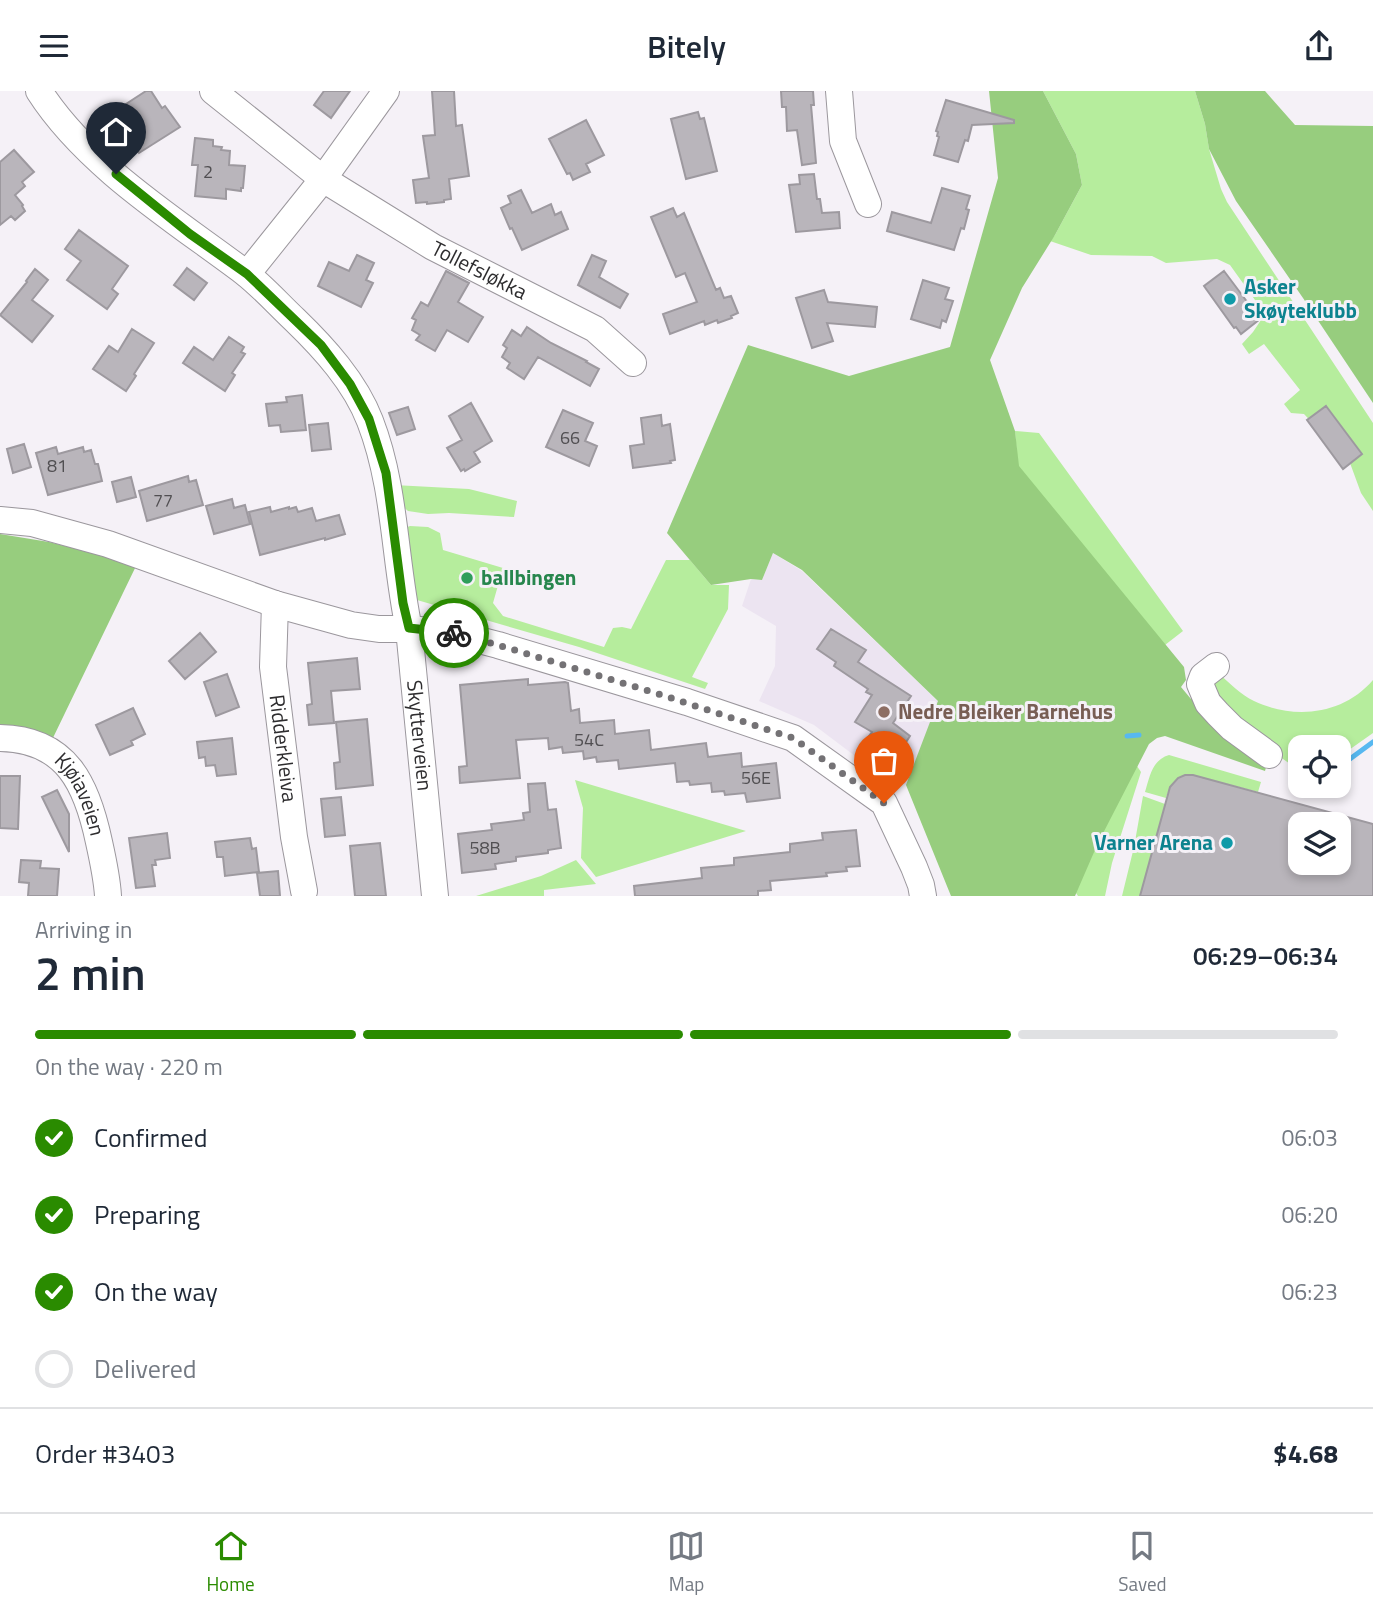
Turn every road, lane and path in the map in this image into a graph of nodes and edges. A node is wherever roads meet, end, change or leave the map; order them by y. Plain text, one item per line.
1 (40, 91) edge
2 (213, 91) edge
3 (386, 91) edge
4 (839, 91) edge
5 (323, 179) junction
6 (868, 204) dead end
7 (247, 274) junction
8 (633, 363) dead end
9 (0, 520) edge
10 (275, 604) junction
11 (409, 628) junction
12 (1201, 681) dead end
13 (0, 738) edge
14 (1269, 755) dead end
15 (304, 891) dead end
16 (108, 896) edge
17 (435, 896) edge
18 (923, 896) edge

1 - 7 street, Skytterveien
2 - 5 street, Tollefsløkka
3 - 5 street
4 - 6 street
5 - 7 street
5 - 8 street, Tollefsløkka
7 - 11 street, Skytterveien
9 - 10 street
10 - 11 street
10 - 15 street, Ridderkleiva
11 - 17 street, Skytterveien
11 - 18 street
12 - 14 street
13 - 16 street, Kjøiaveien

